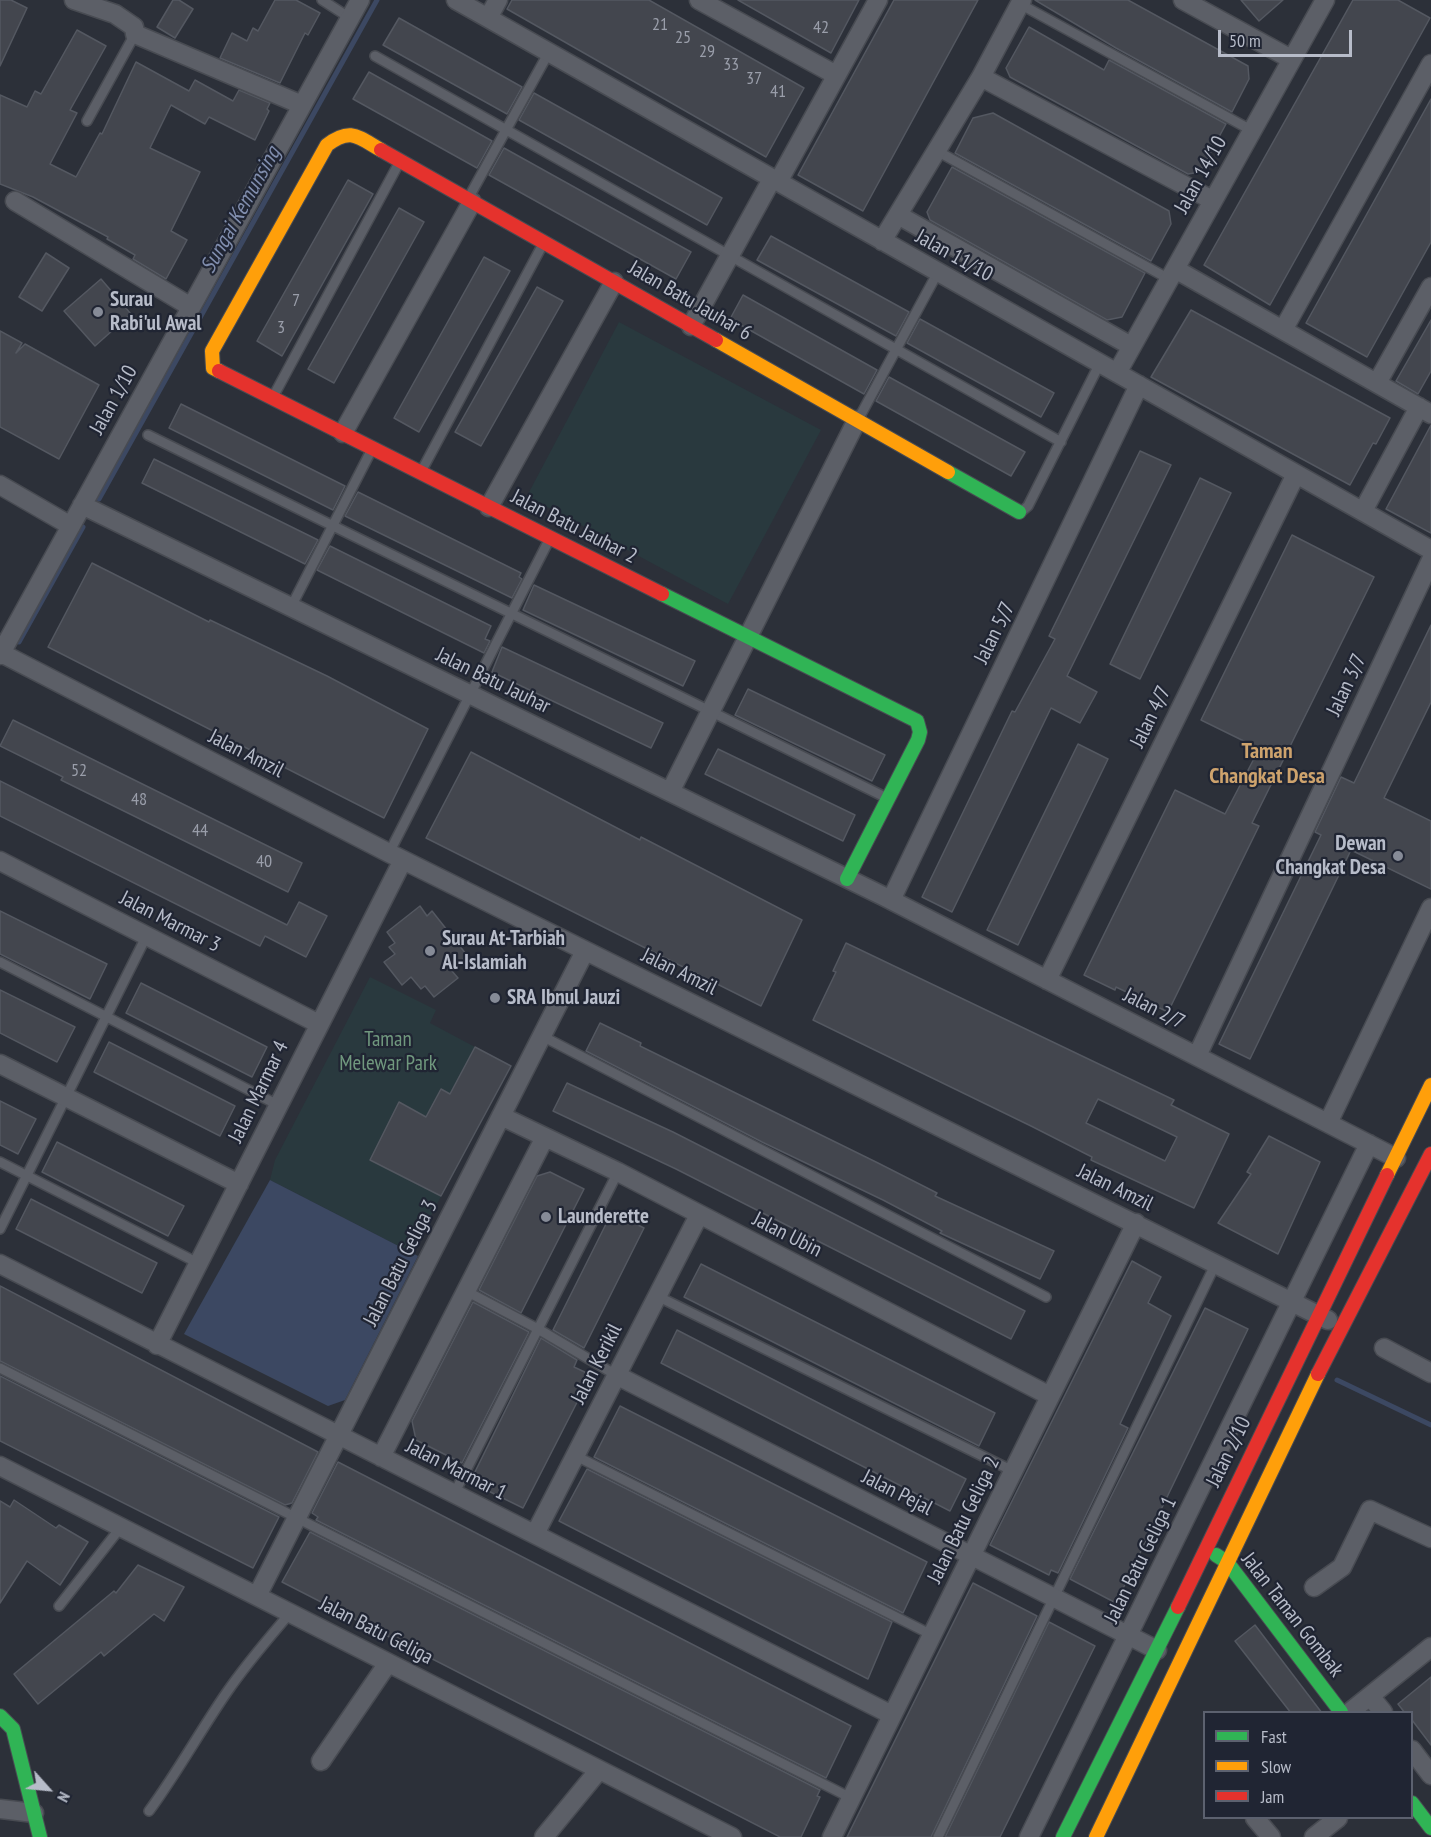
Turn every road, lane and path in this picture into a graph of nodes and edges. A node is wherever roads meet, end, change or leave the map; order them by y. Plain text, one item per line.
1 (74, 0) edge
2 (322, 0) edge
3 (360, 0) edge
4 (456, 0) edge
5 (498, 0) edge
6 (699, 0) edge
7 (878, 0) edge
8 (1183, 0) edge
9 (1325, 0) edge
10 (1021, 2) edge
11 (350, 18) junction
12 (488, 18) junction
13 (135, 34) junction
14 (549, 52) junction
15 (375, 56) dead end
16 (1291, 59) junction
17 (1431, 64) edge
18 (836, 75) junction
19 (981, 77) junction
20 (302, 105) junction
21 (87, 122) dead end
22 (505, 130) junction
23 (1251, 130) junction
24 (937, 151) junction
25 (400, 161) junction
26 (775, 180) junction
27 (1212, 200) junction
28 (15, 201) dead end
29 (470, 201) junction
30 (898, 215) junction
31 (882, 241) junction
32 (544, 242) junction
33 (730, 256) junction
34 (938, 272) junction
35 (1172, 274) junction
36 (614, 282) junction
37 (1431, 287) edge
38 (191, 308) junction
39 (691, 326) junction
40 (1283, 330) junction
41 (1131, 346) junction
42 (896, 349) junction
43 (1100, 363) junction
44 (213, 368) joint
45 (1117, 373) junction
46 (1377, 383) junction
47 (1139, 385) junction
48 (272, 399) junction
49 (1425, 410) edge
50 (857, 420) junction
51 (343, 433) junction
52 (148, 435) dead end
53 (1061, 442) junction
54 (372, 449) junction
55 (420, 473) junction
56 (1296, 474) junction
57 (0, 485) edge
58 (82, 506) junction
59 (489, 507) junction
60 (1363, 511) junction
61 (1019, 512) joint
62 (71, 526) junction
63 (333, 526) junction
64 (550, 538) junction
65 (1431, 550) edge
66 (1431, 560) edge
67 (291, 607) junction
68 (511, 614) junction
69 (748, 637) junction
70 (0, 654) edge
71 (470, 694) junction
72 (710, 711) junction
73 (670, 792) junction
74 (890, 799) junction
75 (396, 856) junction
76 (0, 861) edge
77 (847, 879) junction
78 (887, 898) junction
79 (1431, 908) edge
80 (147, 935) junction
81 (585, 951) junction
82 (0, 962) edge
83 (1047, 980) junction
84 (106, 1016) junction
85 (319, 1024) junction
86 (542, 1036) junction
87 (1197, 1056) junction
88 (0, 1064) edge
89 (1431, 1084) edge
90 (66, 1098) junction
91 (278, 1105) junction
92 (501, 1116) junction
93 (1328, 1123) junction
94 (545, 1137) junction
95 (1369, 1144) junction
96 (1431, 1154) edge
97 (1396, 1158) junction
98 (0, 1162) edge
99 (618, 1172) junction
100 (27, 1175) junction
101 (239, 1184) junction
102 (699, 1215) junction
103 (1136, 1223) junction
104 (0, 1230) edge
105 (198, 1263) junction
106 (1216, 1263) junction
107 (0, 1264) edge
108 (466, 1291) junction
109 (657, 1296) junction
110 (1046, 1297) dead end
111 (1292, 1302) junction
112 (1319, 1316) junction
113 (1341, 1326) junction
114 (538, 1329) junction
115 (157, 1345) junction
116 (1384, 1348) dead end
117 (0, 1368) edge
118 (1431, 1373) edge
119 (616, 1376) junction
120 (1050, 1396) junction
121 (339, 1435) junction
122 (574, 1455) junction
123 (381, 1457) junction
124 (0, 1466) edge
125 (1013, 1471) junction
126 (454, 1494) junction
127 (296, 1519) junction
128 (121, 1527) junction
129 (535, 1534) junction
130 (1431, 1538) edge
131 (1205, 1548) junction
132 (971, 1556) junction
133 (1227, 1562) junction
134 (1314, 1587) dead end
135 (257, 1596) junction
136 (1053, 1597) junction
137 (59, 1606) dead end
138 (290, 1613) junction
139 (932, 1635) junction
140 (1129, 1636) junction
141 (1431, 1647) edge
142 (1157, 1650) junction
143 (388, 1663) junction
144 (1371, 1696) junction
145 (1339, 1711) edge
146 (1352, 1711) edge
147 (1382, 1711) edge
148 (892, 1715) junction
149 (0, 1716) edge
150 (1413, 1751) edge
151 (321, 1761) dead end
152 (599, 1770) junction
153 (1431, 1775) edge
154 (851, 1798) junction
155 (1413, 1804) edge
156 (0, 1809) edge
157 (149, 1811) dead end
158 (34, 1813) junction
159 (1256, 1819) edge
160 (1337, 1819) edge
161 (1431, 1828) edge
162 (40, 1837) edge
163 (544, 1837) edge
164 (732, 1837) edge
165 (832, 1837) edge
166 (938, 1837) edge
167 (1029, 1837) edge
168 (1063, 1837) edge
169 (1096, 1837) edge
170 (1271, 1837) edge
171 (1314, 1837) edge

1 - 13 street
2 - 11 lane
3 - 11 street, Jalan 1/10
4 - 12 street, Jalan 11/10
5 - 12 street
6 - 18 street
7 - 18 street
8 - 16 street
9 - 16 street, Jalan 14/10
10 - 19 street
10 - 23 lane
11 - 20 street, Jalan 1/10
12 - 14 street, Jalan 11/10
13 - 20 street
13 - 21 lane
14 - 22 lane
14 - 26 street, Jalan 11/10
15 - 22 lane
16 - 23 street, Jalan 14/10
17 - 40 street
18 - 26 street
19 - 24 street
19 - 27 street
20 - 38 street, Jalan 1/10
22 - 29 lane
22 - 33 lane
23 - 27 street, Jalan 14/10
24 - 30 street
24 - 35 lane
25 - 29 street, Jalan Batu Jauhar 6
25 - 44 street, Jalan Batu Jauhar 6
25 - 48 lane
26 - 31 street, Jalan 11/10
26 - 33 street
27 - 35 street, Jalan 14/10
28 - 38 street
29 - 32 street, Jalan Batu Jauhar 6
29 - 51 street
30 - 31 street
30 - 41 street
31 - 34 street, Jalan 11/10
32 - 36 street, Jalan Batu Jauhar 6
32 - 55 lane
33 - 39 street
33 - 42 lane
34 - 42 lane
34 - 43 street, Jalan 11/10
35 - 40 street
35 - 41 street, Jalan 14/10
36 - 39 street, Jalan Batu Jauhar 6
36 - 59 street
37 - 46 street
38 - 58 street, Jalan 1/10
39 - 50 street, Jalan Batu Jauhar 6
40 - 46 street
41 - 45 street, Jalan 14/10
42 - 50 lane
42 - 53 lane
43 - 45 street, Jalan 11/10
43 - 53 lane
44 - 48 street, Jalan Batu Jauhar 2
45 - 47 street, Jalan 11/10
46 - 49 street
47 - 56 street, Jalan 11/10
47 - 78 street, Jalan 5/7
48 - 51 street, Jalan Batu Jauhar 2
49 - 60 street
50 - 61 street, Jalan Batu Jauhar 6
50 - 69 street
51 - 54 street, Jalan Batu Jauhar 2
52 - 63 lane
53 - 61 lane
54 - 55 street, Jalan Batu Jauhar 2
54 - 63 lane
55 - 59 street, Jalan Batu Jauhar 2
56 - 60 street, Jalan 11/10
56 - 83 street, Jalan 4/7
57 - 62 street
58 - 62 street, Jalan 1/10
58 - 67 street, Jalan Batu Jauhar
59 - 64 street, Jalan Batu Jauhar 2
60 - 65 street, Jalan 11/10
62 - 70 street, Jalan 1/10
63 - 67 lane
63 - 68 lane
64 - 68 lane
64 - 69 street, Jalan Batu Jauhar 2
66 - 87 street, Jalan 3/7
67 - 71 street, Jalan Batu Jauhar
68 - 71 lane
68 - 72 lane
69 - 72 street
69 - 74 street, Jalan Batu Jauhar 2
70 - 75 street, Jalan Amzil
71 - 73 street, Jalan Batu Jauhar
71 - 75 lane
72 - 73 street
72 - 74 lane
73 - 77 street, Jalan Batu Jauhar
74 - 77 street
75 - 81 street, Jalan Amzil
75 - 85 street, Jalan Marmar 4
76 - 80 street, Jalan Marmar 3
77 - 78 street, Jalan Batu Jauhar
78 - 83 street, Jalan 2/7
79 - 93 street
80 - 84 lane
80 - 85 street, Jalan Marmar 3
81 - 86 street, Jalan Batu Geliga 3
81 - 103 street, Jalan Amzil
82 - 84 lane
83 - 87 street, Jalan 2/7
84 - 90 lane
84 - 91 lane
85 - 91 street, Jalan Marmar 4
86 - 92 street, Jalan Batu Geliga 3
86 - 110 lane
87 - 93 street, Jalan 2/7
88 - 90 street
89 - 97 street, Jalan 2/10
90 - 100 lane
90 - 101 street
91 - 101 street, Jalan Marmar 4
92 - 94 street, Jalan Ubin
92 - 121 street, Jalan Batu Geliga 3
93 - 95 street, Jalan 2/7
94 - 99 street, Jalan Ubin
94 - 108 street
95 - 97 street, Jalan 2/7
95 - 111 street, Jalan Batu Geliga 1
96 - 113 street
97 - 112 street, Jalan 2/10
98 - 100 lane
99 - 102 street, Jalan Ubin
99 - 114 lane
100 - 104 lane
100 - 105 lane
101 - 105 street, Jalan Marmar 4
102 - 109 street, Jalan Kerikil
102 - 120 street, Jalan Ubin
103 - 106 street, Jalan Amzil
103 - 120 street, Jalan Batu Geliga 2
105 - 115 street, Jalan Marmar 4
106 - 111 street, Jalan Amzil
106 - 136 lane
107 - 115 street, Jalan Marmar 1
108 - 114 lane
108 - 123 street
109 - 119 street, Jalan Kerikil
109 - 125 lane
111 - 112 street, Jalan Amzil
111 - 140 street, Jalan Batu Geliga 1
112 - 113 street, Jalan Amzil
112 - 131 street, Jalan 2/10
113 - 133 street
114 - 119 lane
114 - 126 lane
115 - 121 street, Jalan Marmar 1
116 - 118 street
117 - 127 lane
119 - 122 street, Jalan Kerikil
119 - 132 street, Jalan Pejal
120 - 125 street, Jalan Batu Geliga 2
121 - 123 street, Jalan Marmar 1
121 - 127 street, Jalan Batu Geliga 3
122 - 129 street, Jalan Kerikil
122 - 139 lane
123 - 126 street, Jalan Marmar 1
124 - 128 street, Jalan Batu Geliga
125 - 132 street, Jalan Batu Geliga 2
126 - 129 street, Jalan Marmar 1
127 - 135 street, Jalan Batu Geliga 3
127 - 154 lane
128 - 135 street, Jalan Batu Geliga
128 - 137 lane
129 - 148 street, Jalan Marmar 1
130 - 134 street
131 - 133 street, Jalan Taman Gombak
131 - 142 street, Jalan 2/10
132 - 136 street, Jalan Pejal
132 - 139 street, Jalan Batu Geliga 2
133 - 145 street, Jalan Taman Gombak
133 - 169 street
135 - 138 street, Jalan Batu Geliga
136 - 140 street, Jalan Pejal
136 - 166 lane
138 - 143 street, Jalan Batu Geliga
138 - 157 lane
139 - 148 street, Jalan Batu Geliga 2
140 - 142 street, Jalan Pejal
140 - 167 street, Jalan Batu Geliga 1
141 - 144 street
142 - 168 street, Jalan 2/10
143 - 151 street
143 - 152 street, Jalan Batu Geliga
144 - 146 street
144 - 147 street
148 - 154 street, Jalan Batu Geliga 2
149 - 158 street
150 - 153 street
152 - 163 street
152 - 164 street, Jalan Batu Geliga
154 - 165 street, Jalan Batu Geliga 2
155 - 161 street
156 - 158 street
158 - 162 street
159 - 170 street
160 - 171 street

